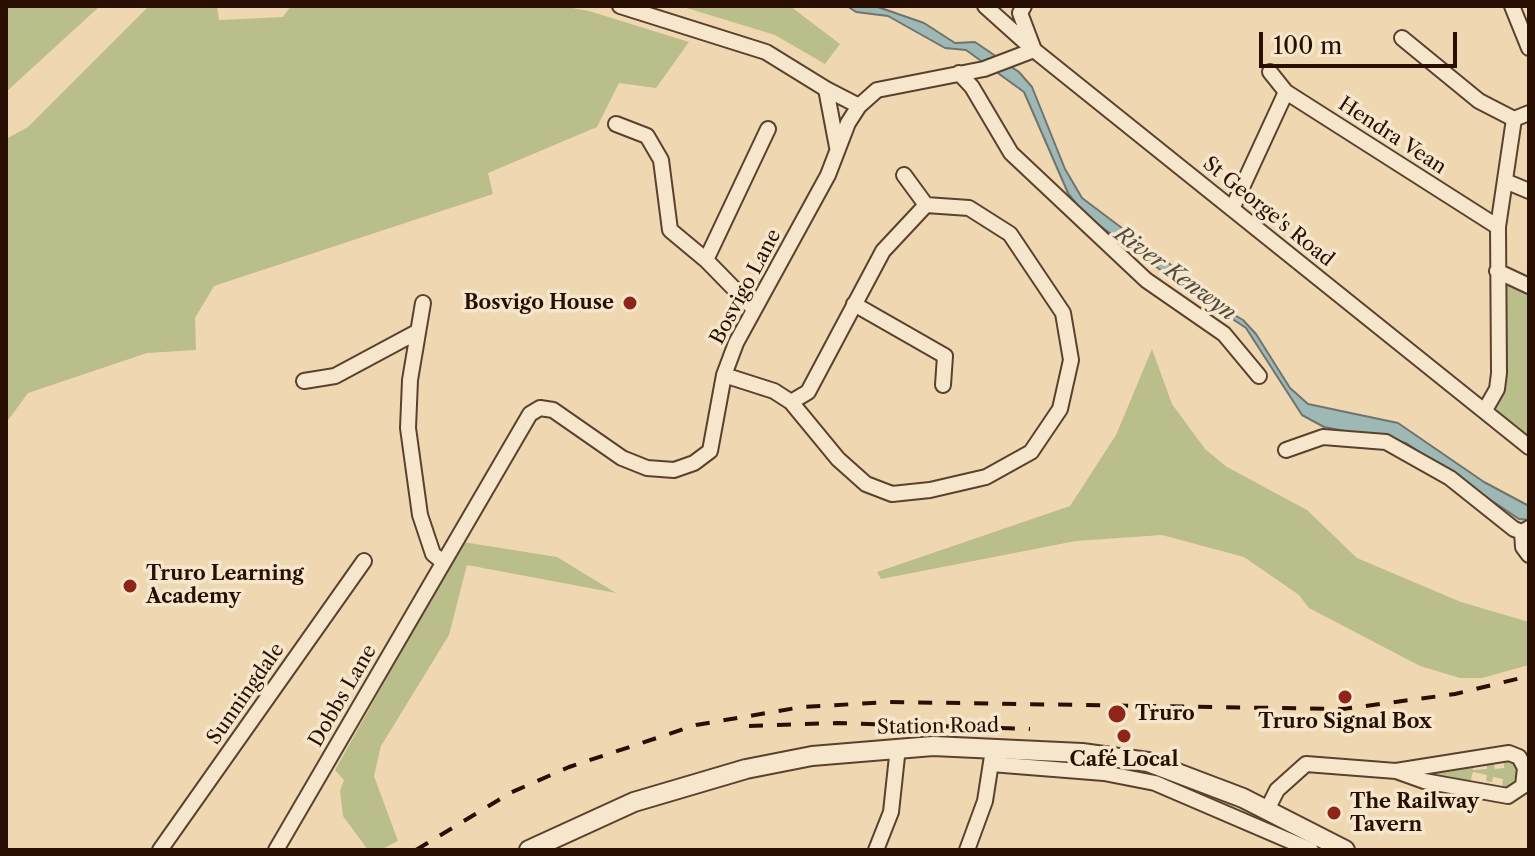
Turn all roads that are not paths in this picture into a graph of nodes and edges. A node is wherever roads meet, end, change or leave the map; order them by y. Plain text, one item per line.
1 (620, 6) edge
2 (985, 6) edge
3 (1024, 6) edge
4 (1512, 6) edge
5 (1402, 38) dead end
6 (1529, 48) edge
7 (1034, 50) junction
8 (1270, 72) dead end
9 (959, 73) junction
10 (826, 89) junction
11 (1286, 92) junction
12 (859, 106) junction
13 (1529, 113) edge
14 (1514, 119) junction
15 (616, 124) dead end
16 (768, 129) dead end
17 (837, 147) junction
18 (904, 175) dead end
19 (1505, 181) junction
20 (1529, 191) edge
21 (926, 205) junction
22 (1232, 209) junction
23 (1498, 227) junction
24 (706, 260) junction
25 (1497, 271) junction
26 (1529, 286) edge
27 (423, 303) dead end
28 (854, 304) junction
29 (754, 309) junction
30 (417, 332) junction
31 (724, 375) junction
32 (1259, 376) dead end
33 (304, 381) dead end
34 (943, 385) dead end
35 (791, 402) junction
36 (1485, 410) junction
37 (1529, 447) edge
38 (1286, 450) dead end
39 (1525, 530) edge
40 (1529, 555) edge
41 (364, 561) dead end
42 (443, 562) junction
43 (898, 747) junction
44 (992, 756) junction
45 (1396, 771) junction
46 (1267, 810) junction
47 (1280, 844) edge
48 (160, 850) edge
49 (276, 850) edge
50 (529, 850) edge
51 (876, 850) edge
52 (967, 850) edge
53 (1311, 850) edge
54 (1343, 850) edge

1 - 10 street
2 - 7 street, St George's Road
3 - 7 street
4 - 6 street
5 - 14 street
7 - 9 street
7 - 22 street, St George's Road
8 - 11 street, Hendra Vean
9 - 12 street
9 - 32 street
10 - 12 street
10 - 17 street
11 - 22 street
11 - 23 street, Hendra Vean
12 - 17 street, Bosvigo Lane
13 - 14 street
14 - 19 street
15 - 24 street
16 - 24 street
17 - 29 street, Bosvigo Lane
18 - 21 street
19 - 20 street
19 - 23 street
21 - 28 street
21 - 35 street
22 - 36 street, St George's Road
23 - 25 street
24 - 29 street
25 - 26 street
25 - 36 street
27 - 30 street
28 - 34 street
28 - 35 street
29 - 31 street, Bosvigo Lane
30 - 33 street
30 - 42 street
31 - 35 street
31 - 42 street, Bosvigo Lane
36 - 37 street, St George's Road
38 - 39 street
39 - 40 street
41 - 48 street, Sunningdale
42 - 49 street, Dobbs Lane
43 - 44 street, Station Road
43 - 50 street, Station Road
43 - 51 street
44 - 46 street, Station Road
44 - 47 street
44 - 52 street
45 - 45 street
45 - 46 street
46 - 54 street, Station Road
47 - 53 street

